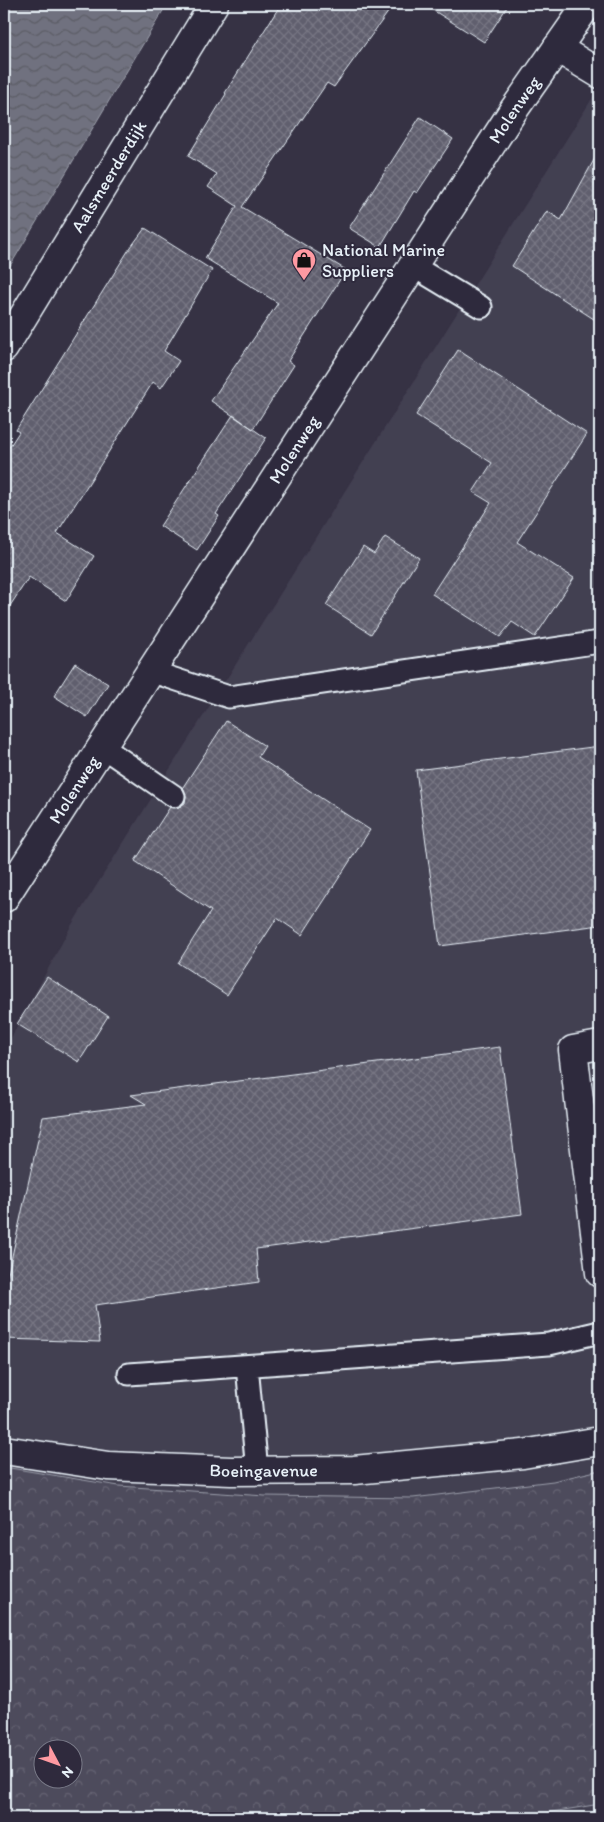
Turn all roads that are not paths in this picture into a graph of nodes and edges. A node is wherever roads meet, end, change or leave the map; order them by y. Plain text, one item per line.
1 (214, 4) edge
2 (588, 4) edge
3 (557, 48) junction
4 (600, 74) edge
5 (413, 266) junction
6 (481, 306) dead end
7 (4, 348) edge
8 (600, 642) edge
9 (150, 671) junction
10 (101, 746) junction
11 (174, 796) dead end
12 (4, 898) edge
13 (600, 1045) edge
14 (600, 1273) edge
15 (600, 1332) edge
16 (247, 1366) junction
17 (129, 1374) dead end
18 (600, 1441) edge
19 (4, 1450) edge
20 (257, 1471) junction

1 - 7 street, Aalsmeerderdijk
2 - 3 street, Molenweg
3 - 4 street
3 - 5 street, Molenweg
5 - 6 lane
5 - 9 street, Molenweg
8 - 9 lane
9 - 10 street, Molenweg
10 - 11 lane
10 - 12 street, Molenweg
13 - 14 street
15 - 16 lane
16 - 17 lane
16 - 20 lane
18 - 20 street, Boeingavenue
19 - 20 street, Boeingavenue

